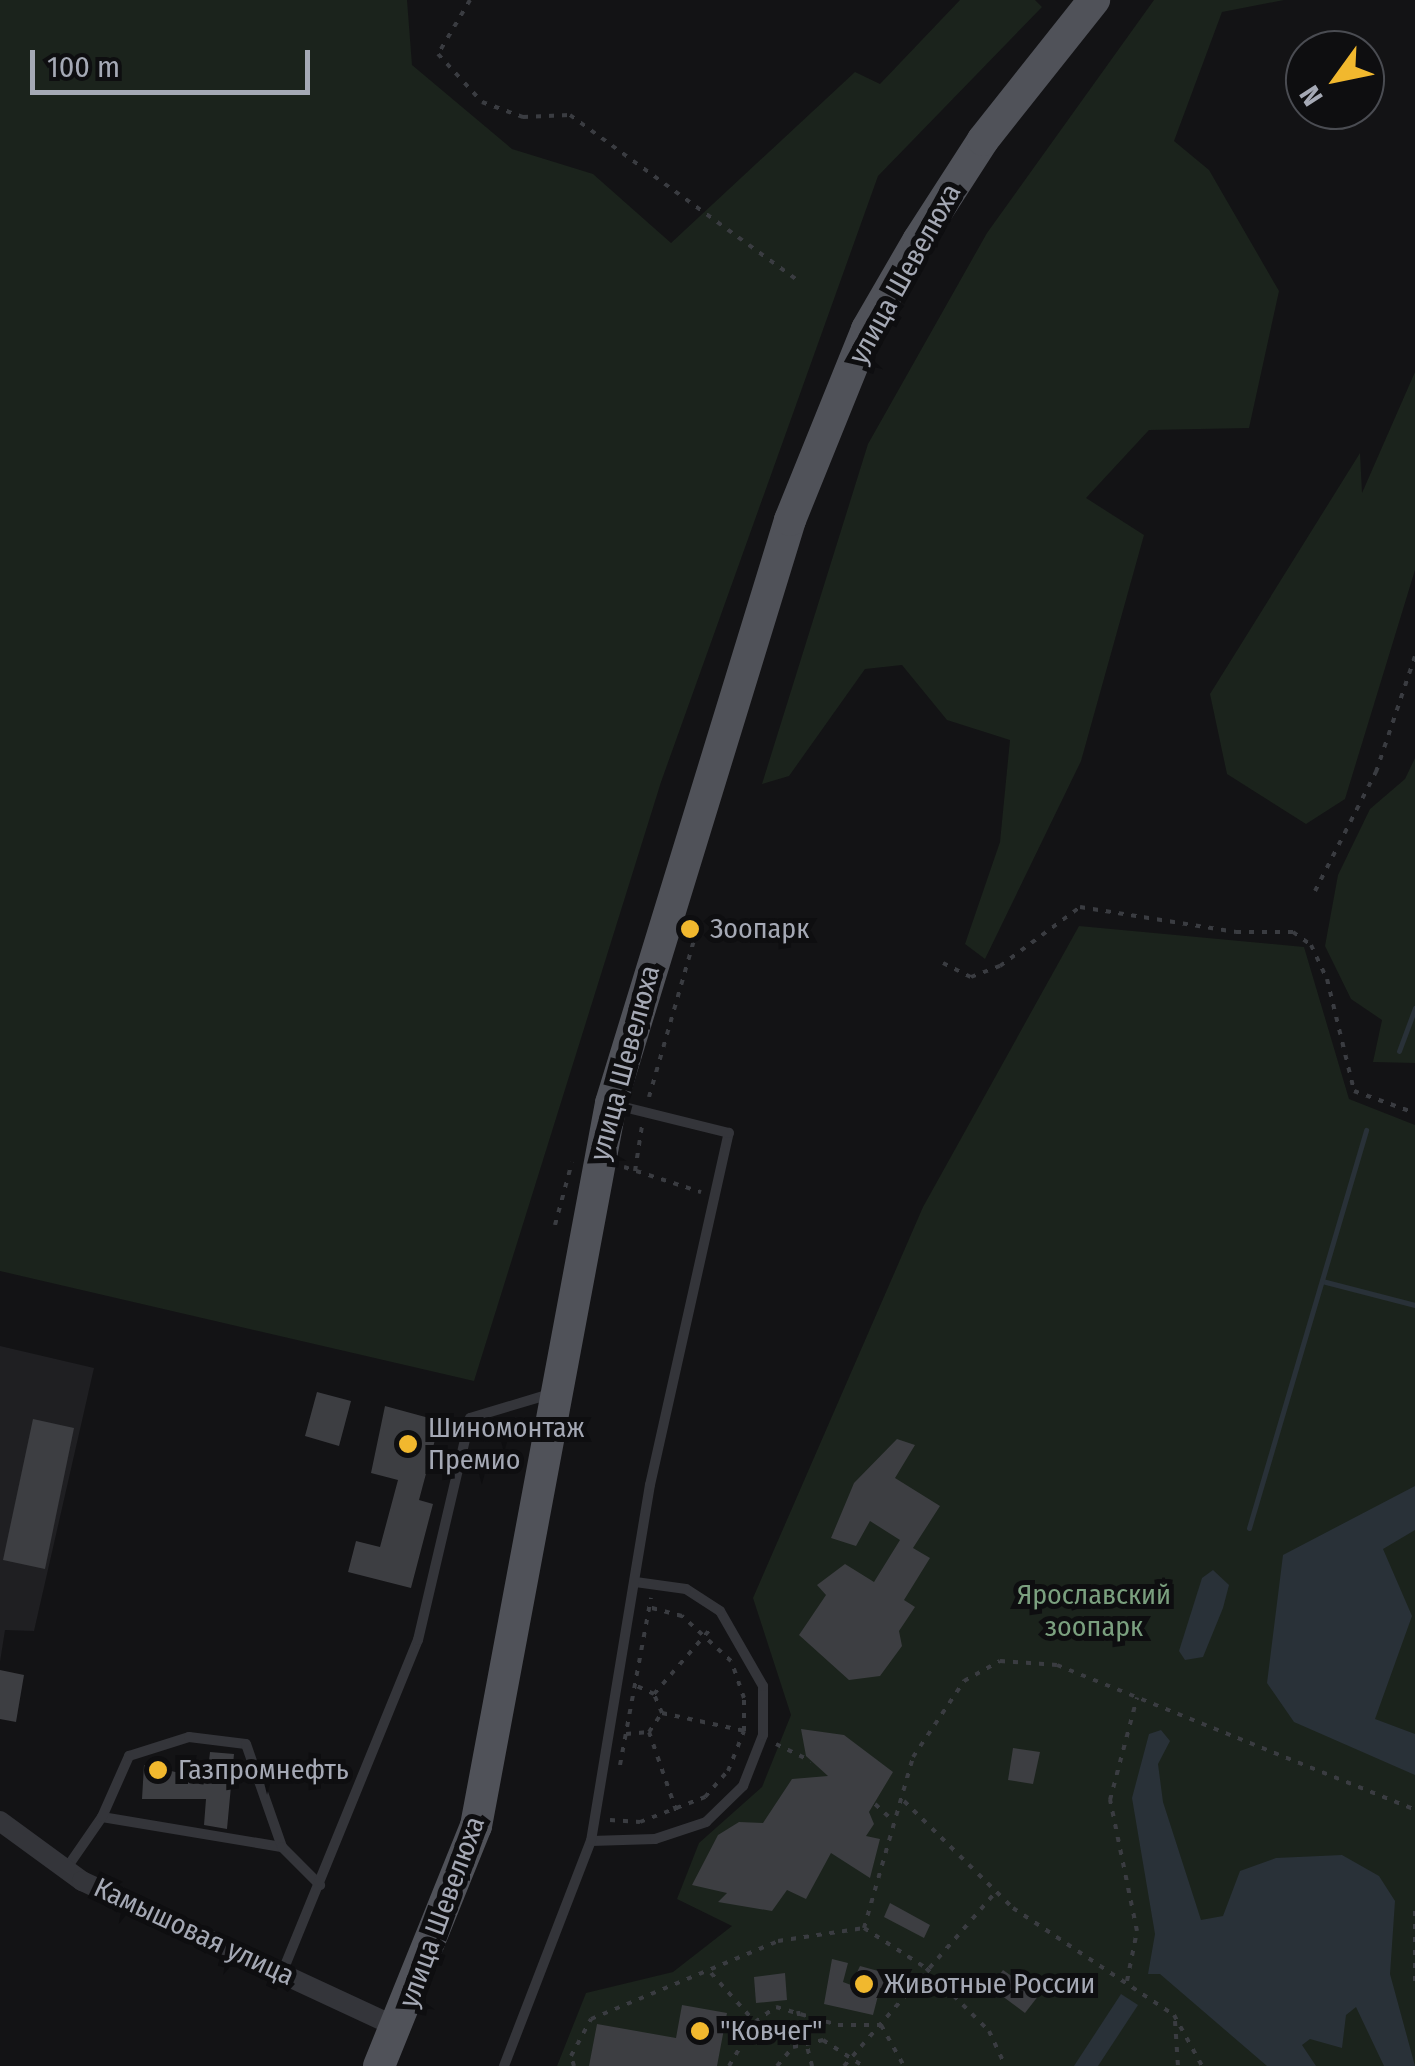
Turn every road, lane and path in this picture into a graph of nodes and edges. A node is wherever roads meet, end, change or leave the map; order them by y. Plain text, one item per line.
1 (470, 0) edge
2 (1094, 0) edge
3 (800, 282) dead end
4 (1415, 656) edge
5 (1315, 891) dead end
6 (697, 930) dead end
7 (943, 963) dead end
8 (611, 1103) junction
9 (644, 1112) junction
10 (1415, 1113) edge
11 (635, 1171) dead end
12 (555, 1392) junction
13 (635, 1582) junction
14 (654, 1583) junction
15 (649, 1606) junction
16 (720, 1611) junction
17 (709, 1634) junction
18 (635, 1685) junction
19 (654, 1694) junction
20 (1138, 1697) junction
21 (662, 1713) junction
22 (744, 1731) junction
23 (649, 1732) junction
24 (626, 1734) junction
25 (763, 1736) junction
26 (811, 1761) dead end
27 (619, 1768) dead end
28 (904, 1801) junction
29 (613, 1802) dead end
30 (875, 1804) dead end
31 (1415, 1810) edge
32 (677, 1812) junction
33 (102, 1817) junction
34 (610, 1820) junction
35 (0, 1821) edge
36 (894, 1821) junction
37 (683, 1830) junction
38 (606, 1840) junction
39 (592, 1841) junction
40 (282, 1848) junction
41 (65, 1870) junction
42 (320, 1885) junction
43 (996, 1892) junction
44 (1415, 1911) edge
45 (864, 1928) junction
46 (926, 1968) junction
47 (710, 1971) junction
48 (282, 1972) junction
49 (1127, 1981) junction
50 (1415, 1983) edge
51 (798, 2011) junction
52 (1174, 2015) junction
53 (755, 2022) junction
54 (881, 2025) junction
55 (398, 2028) junction
56 (806, 2042) junction
57 (854, 2054) junction
58 (380, 2066) edge
59 (504, 2066) edge
60 (574, 2066) edge
61 (729, 2066) edge
62 (776, 2066) edge
63 (812, 2066) edge
64 (844, 2066) edge
65 (863, 2066) edge
66 (904, 2066) edge
67 (1005, 2066) edge
68 (1178, 2066) edge
69 (1202, 2066) edge

1 - 3 path
2 - 8 main road, улица Шевелюха
4 - 5 path
6 - 9 path
7 - 10 path
8 - 9 lane
8 - 12 main road, улица Шевелюха
9 - 11 path
9 - 13 lane
12 - 42 lane
12 - 55 main road, улица Шевелюха
13 - 14 lane
13 - 39 lane
14 - 15 path
14 - 16 lane
15 - 17 path
15 - 18 path
16 - 17 path
16 - 25 lane
17 - 19 path
17 - 22 path
18 - 19 path
18 - 24 path
19 - 21 path
20 - 28 path
20 - 31 path
20 - 49 path
21 - 22 path
21 - 23 path
22 - 25 path
22 - 32 path
23 - 24 path
23 - 32 path
24 - 27 path
25 - 26 path
25 - 37 lane
28 - 36 path
28 - 43 path
29 - 34 path
30 - 36 path
32 - 34 path
32 - 37 path
33 - 40 lane
33 - 40 lane
33 - 41 lane
34 - 38 path
35 - 41 street, Камышовая улица
36 - 45 path
37 - 38 lane
38 - 39 lane
39 - 59 lane
40 - 42 lane
41 - 48 street, Камышовая улица
42 - 48 lane
43 - 46 path
43 - 49 path
44 - 50 path
45 - 46 path
45 - 47 path
46 - 54 path
46 - 67 path
47 - 53 path
47 - 60 path
48 - 55 street, Камышовая улица
49 - 52 path
51 - 53 path
51 - 54 path
51 - 56 path
52 - 68 path
52 - 69 path
53 - 61 path
54 - 57 path
54 - 66 path
55 - 58 main road, улица Шевелюха
56 - 57 path
56 - 62 path
56 - 63 path
57 - 64 path
57 - 65 path

